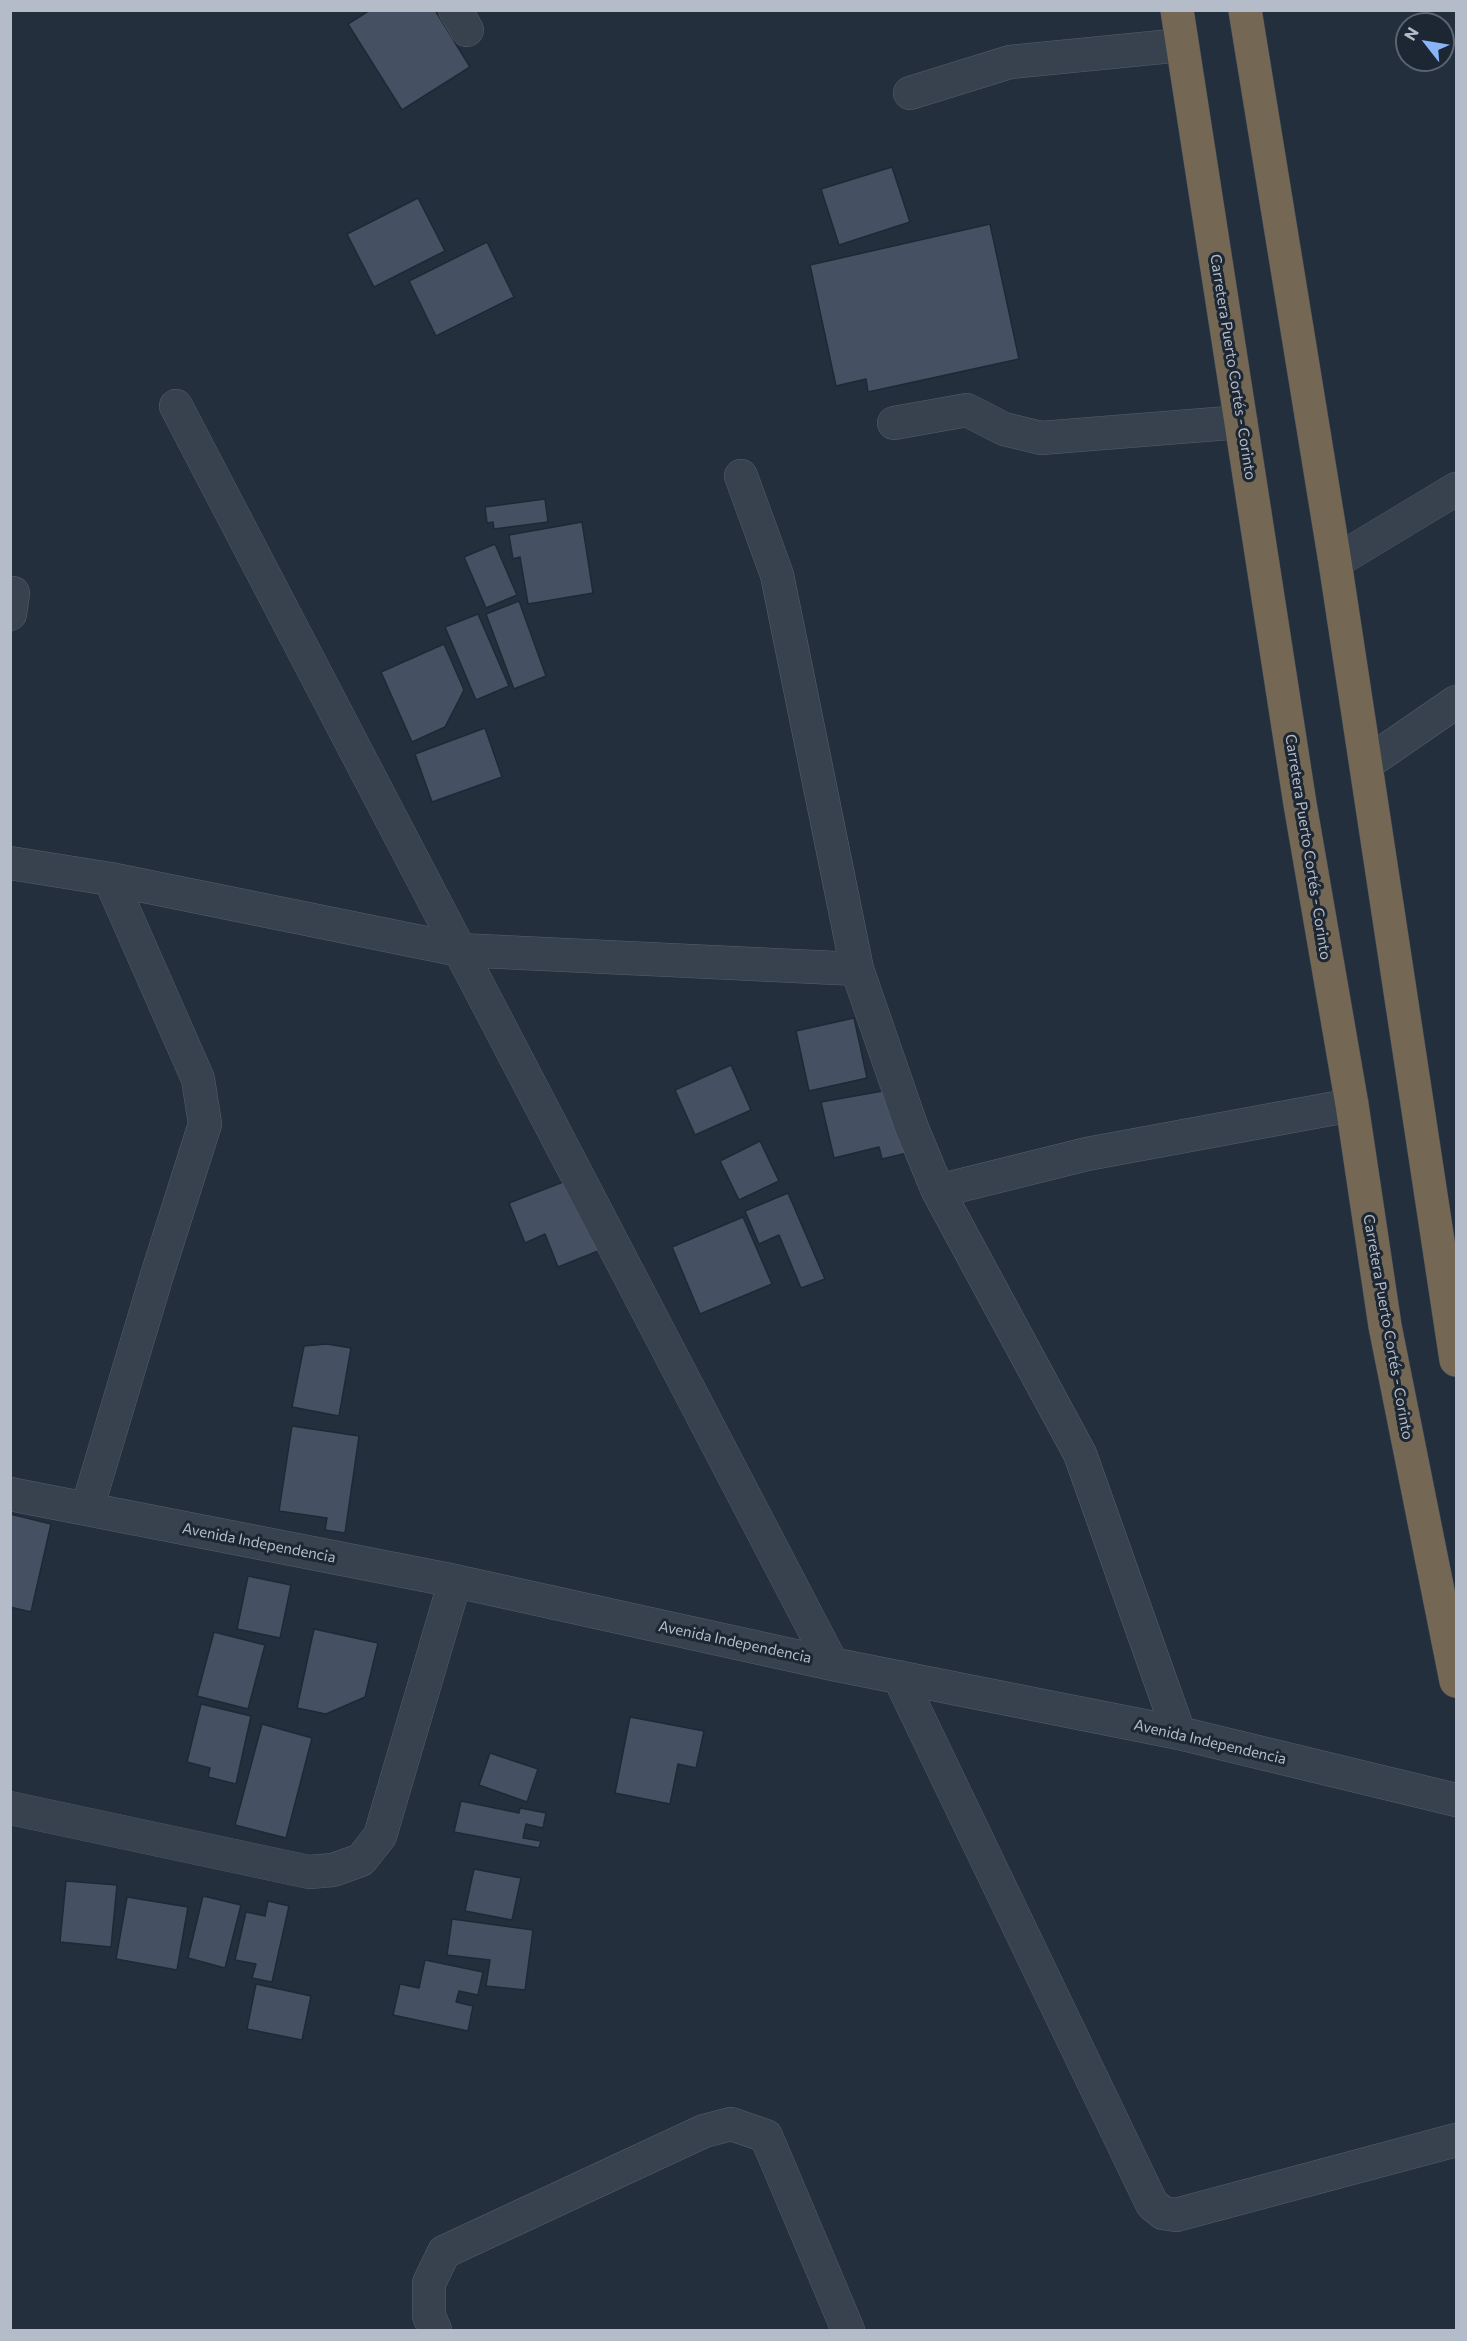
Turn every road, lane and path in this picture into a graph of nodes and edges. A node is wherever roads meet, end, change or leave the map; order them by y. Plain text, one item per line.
1 (1177, 10) edge
2 (1245, 10) edge
3 (1182, 45) junction
4 (910, 93) dead end
5 (176, 406) dead end
6 (1241, 422) junction
7 (894, 423) dead end
8 (741, 476) dead end
9 (1456, 489) edge
10 (1335, 562) junction
11 (1456, 702) edge
12 (1366, 764) junction
13 (10, 863) edge
14 (110, 879) junction
15 (460, 950) junction
16 (857, 969) junction
17 (1352, 1105) junction
18 (938, 1191) junction
19 (1456, 1360) edge
20 (10, 1494) edge
21 (87, 1509) junction
22 (455, 1581) junction
23 (832, 1664) junction
24 (899, 1677) junction
25 (1456, 1681) edge
26 (1179, 1733) junction
27 (1456, 1800) edge
28 (10, 1809) edge
29 (1456, 2140) edge
30 (435, 2331) edge
31 (848, 2331) edge

1 - 3 highway, Carretera Puerto Cortés - Corinto
2 - 10 highway
3 - 4 street
3 - 6 highway, Carretera Puerto Cortés - Corinto
5 - 15 street
6 - 7 street
6 - 17 highway, Carretera Puerto Cortés - Corinto
8 - 16 street
9 - 10 street
10 - 12 highway
11 - 12 street
12 - 19 highway
13 - 14 street
14 - 15 street
14 - 21 street
15 - 16 street
15 - 23 street
16 - 18 street
17 - 18 street
17 - 25 highway, Carretera Puerto Cortés - Corinto
18 - 26 street
20 - 21 street, Avenida Independencia
21 - 22 street, Avenida Independencia
22 - 23 street, Avenida Independencia
22 - 28 street
23 - 24 street, Avenida Independencia
24 - 26 street, Avenida Independencia
24 - 29 street
26 - 27 street, Avenida Independencia
30 - 31 street

